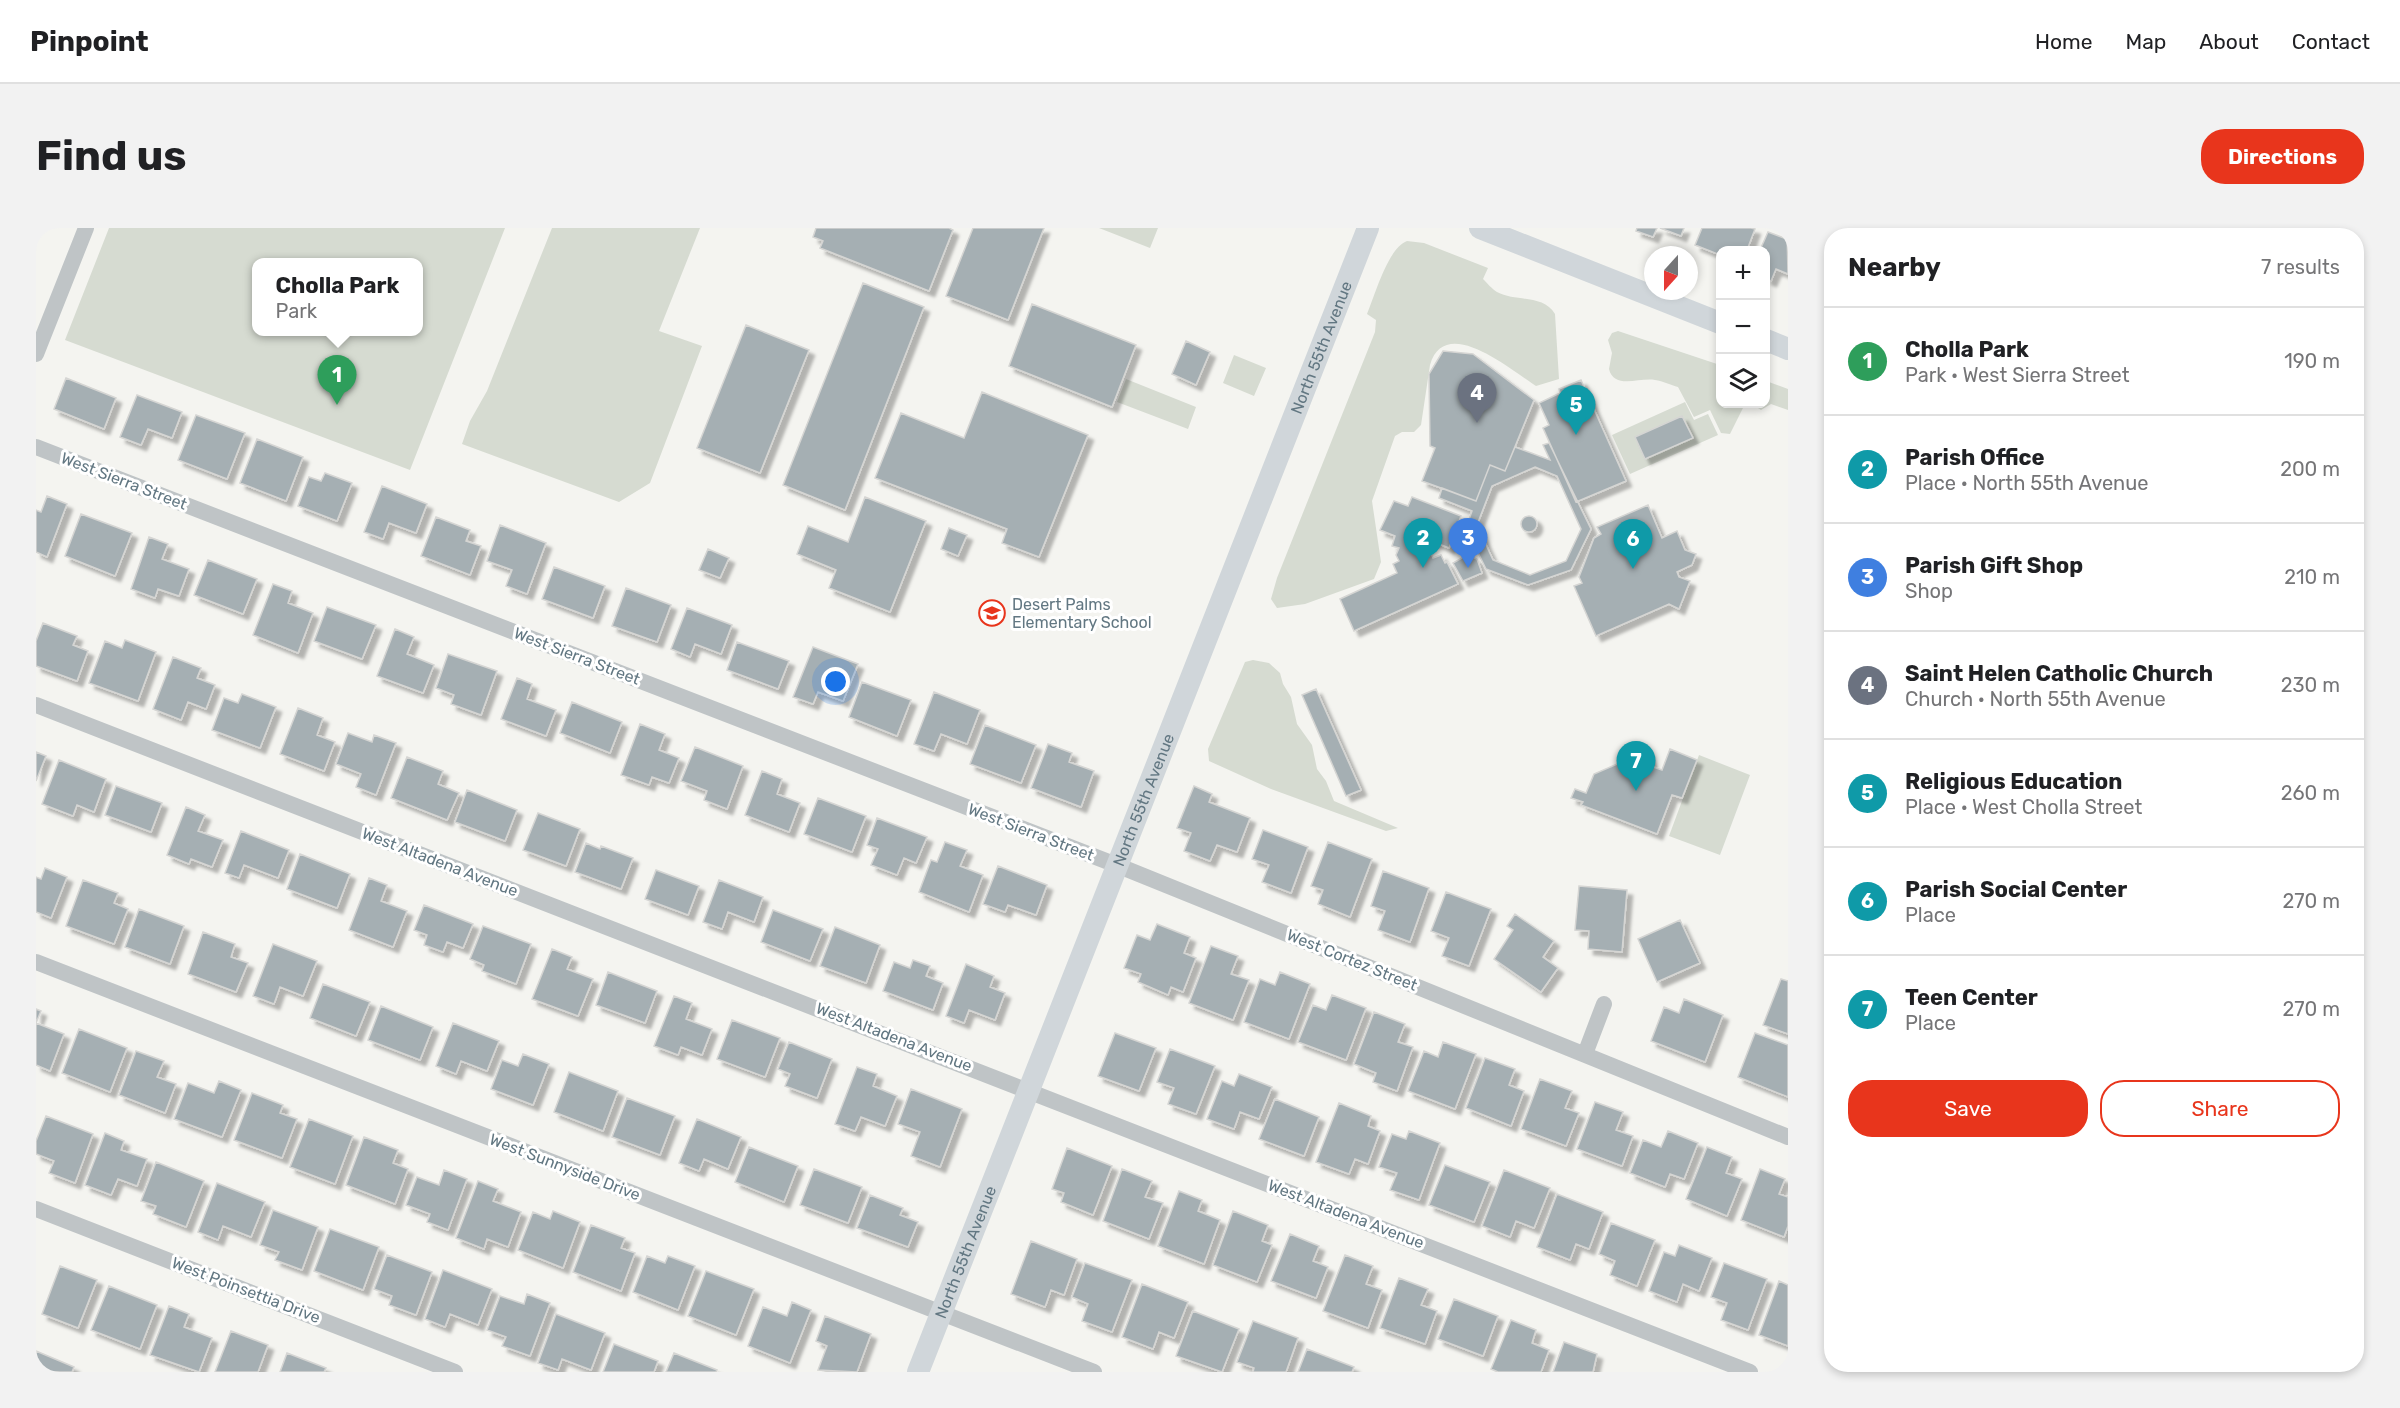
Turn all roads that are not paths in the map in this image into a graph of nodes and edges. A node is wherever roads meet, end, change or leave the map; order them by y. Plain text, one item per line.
1 (86, 228) edge
2 (1368, 228) edge
3 (1480, 228) edge
4 (1716, 320) edge
5 (1770, 342) edge
6 (1788, 349) edge
7 (36, 354) edge
8 (36, 447) edge
9 (36, 705) edge
10 (1119, 866) junction
11 (36, 962) edge
12 (1604, 1004) dead end
13 (1585, 1054) junction
14 (1029, 1090) junction
15 (1788, 1137) edge
16 (36, 1209) edge
17 (941, 1314) junction
18 (455, 1372) edge
19 (918, 1372) edge
20 (1094, 1372) edge
21 (1750, 1372) edge

1 - 7 street
2 - 10 street, North 55th Avenue
3 - 4 street
5 - 6 street
8 - 10 street, West Sierra Street
9 - 14 street, West Altadena Avenue
10 - 13 street, West Cortez Street
10 - 14 street, North 55th Avenue
11 - 17 street, West Sunnyside Drive
12 - 13 street
13 - 15 street, West Cortez Street
14 - 17 street, North 55th Avenue
14 - 21 street, West Altadena Avenue
16 - 18 street, West Poinsettia Drive
17 - 19 street, North 55th Avenue
17 - 20 street, West Sunnyside Drive

